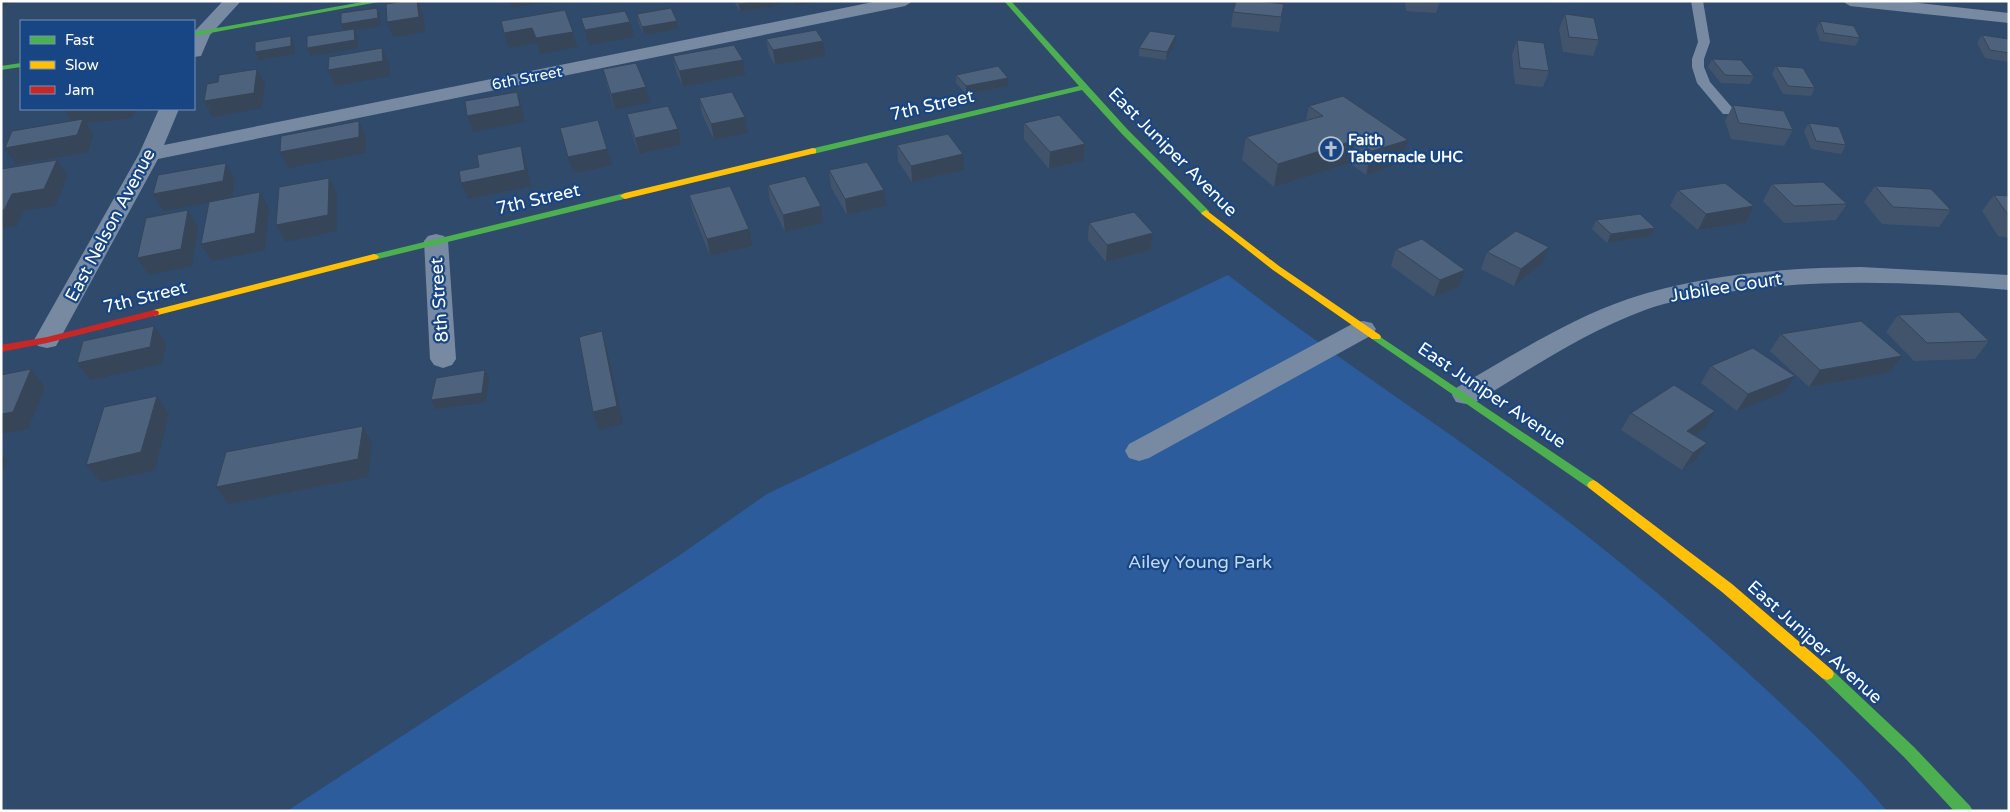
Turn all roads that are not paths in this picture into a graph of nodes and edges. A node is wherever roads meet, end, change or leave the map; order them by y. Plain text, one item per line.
1 (232, 1) edge
2 (381, 1) edge
3 (905, 1) edge
4 (1007, 1) edge
5 (1697, 1) edge
6 (1850, 1) edge
7 (2009, 18) edge
8 (198, 34) edge
9 (195, 48) edge
10 (20, 65) edge
11 (1, 68) edge
12 (1083, 87) junction
13 (169, 110) edge
14 (1728, 111) dead end
15 (150, 154) junction
16 (436, 241) junction
17 (2009, 283) edge
18 (1363, 329) junction
19 (47, 340) junction
20 (1, 349) edge
21 (443, 359) dead end
22 (1466, 396) junction
23 (1139, 451) dead end
24 (1965, 811) edge

1 - 8 street
2 - 8 street
3 - 15 street, 6th Street
4 - 12 street, East Juniper Avenue
5 - 14 lane
6 - 7 street
8 - 9 street
10 - 11 street
12 - 16 street, 7th Street
12 - 18 street, East Juniper Avenue
13 - 15 street, East Nelson Avenue
15 - 19 street, East Nelson Avenue
16 - 19 street, 7th Street
16 - 21 street, 8th Street
17 - 22 street, Jubilee Court
18 - 22 street, East Juniper Avenue
18 - 23 street
19 - 20 street, 7th Street
22 - 24 street, East Juniper Avenue

